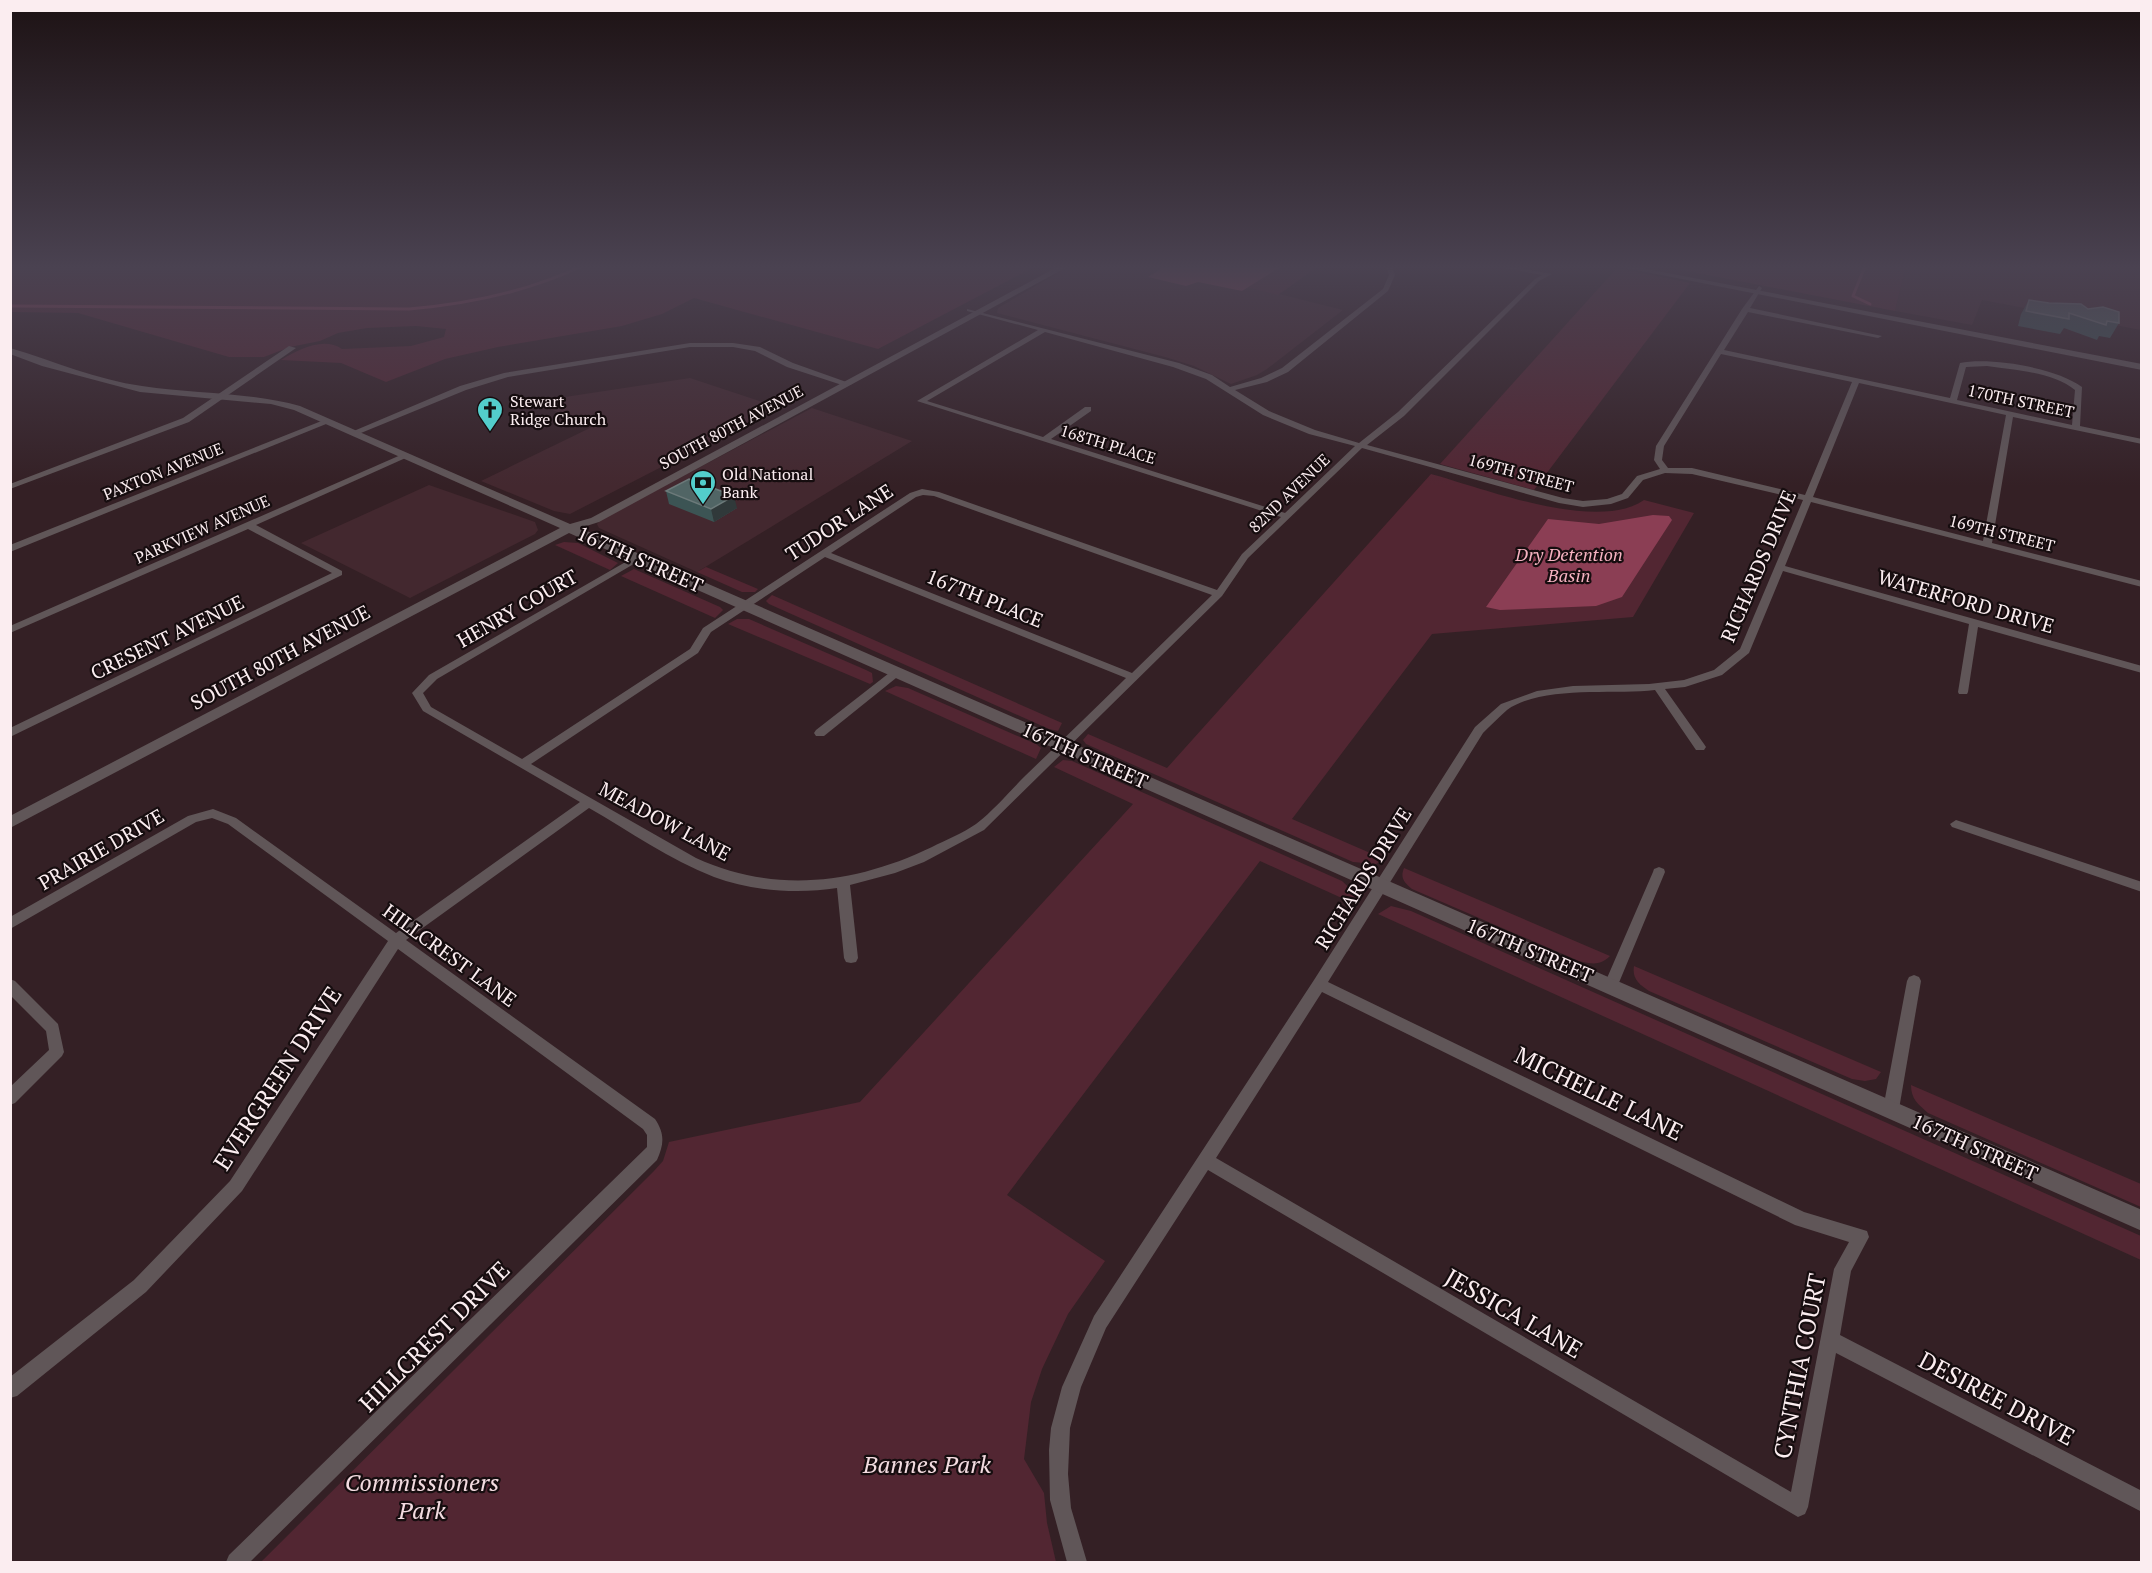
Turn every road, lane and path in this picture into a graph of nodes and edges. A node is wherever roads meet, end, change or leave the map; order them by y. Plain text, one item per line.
1 (913, 339) edge
2 (932, 339) edge
3 (1028, 339) edge
4 (1079, 339) edge
5 (1325, 339) edge
6 (1477, 339) edge
7 (1726, 339) edge
8 (2004, 339) edge
9 (2025, 339) edge
10 (292, 348) dead end
11 (10, 351) edge
12 (1719, 351) junction
13 (2142, 361) edge
14 (2142, 367) edge
15 (836, 380) junction
16 (1856, 381) junction
17 (848, 384) junction
18 (1231, 389) junction
19 (222, 396) junction
20 (1953, 401) junction
21 (1088, 409) dead end
22 (2010, 414) junction
23 (327, 422) junction
24 (2076, 428) junction
25 (353, 433) junction
26 (1044, 440) junction
27 (2142, 442) edge
28 (1360, 446) junction
29 (406, 456) junction
30 (1665, 470) junction
31 (10, 474) edge
32 (24, 482) junction
33 (10, 487) edge
34 (1808, 498) junction
35 (1287, 516) junction
36 (248, 525) junction
37 (569, 528) junction
38 (1987, 545) junction
39 (10, 549) edge
40 (824, 553) junction
41 (639, 558) junction
42 (1781, 568) junction
43 (2142, 584) edge
44 (1219, 594) junction
45 (744, 605) junction
46 (1974, 622) junction
47 (10, 630) edge
48 (2142, 670) edge
49 (897, 672) junction
50 (1133, 677) junction
51 (1657, 686) junction
52 (1963, 692) dead end
53 (417, 693) joint
54 (10, 733) edge
55 (820, 733) dead end
56 (1063, 746) junction
57 (1700, 747) dead end
58 (522, 764) junction
59 (587, 803) junction
60 (213, 813) joint
61 (10, 823) edge
62 (1956, 824) dead end
63 (1659, 872) dead end
64 (843, 884) junction
65 (1380, 886) junction
66 (2142, 886) edge
67 (10, 924) edge
68 (396, 940) junction
69 (851, 958) dead end
70 (1914, 981) dead end
71 (1319, 984) junction
72 (10, 985) edge
73 (1611, 985) junction
74 (10, 1098) edge
75 (1891, 1109) junction
76 (657, 1138) joint
77 (1205, 1160) junction
78 (2142, 1221) edge
79 (1861, 1237) joint
80 (1829, 1339) junction
81 (10, 1389) edge
82 (2142, 1502) edge
83 (1798, 1507) joint
84 (236, 1563) edge
85 (1077, 1563) edge

1 - 15 street, SOUTH 80TH AVENUE
2 - 17 street, SOUTH 80TH AVENUE
3 - 26 street, 168TH PLACE
4 - 18 street, 169TH STREET
5 - 18 street
6 - 28 street, 82ND AVENUE
7 - 12 street
8 - 14 street
9 - 13 street
10 - 19 street
11 - 19 street, 167TH STREET
12 - 16 street, 170TH STREET
12 - 30 street
15 - 17 street
15 - 25 street
15 - 37 street, SOUTH 80TH AVENUE
16 - 20 street, 170TH STREET
16 - 34 street, RICHARDS DRIVE
17 - 37 street, SOUTH 80TH AVENUE
18 - 28 street, 169TH STREET
19 - 23 street, 167TH STREET
19 - 32 street
20 - 22 street, 170TH STREET
20 - 24 street
21 - 26 street
22 - 24 street, 170TH STREET
22 - 38 street
23 - 25 street, 167TH STREET
23 - 39 street, PAXTON AVENUE
24 - 27 street, 170TH STREET
25 - 29 street, 167TH STREET
26 - 35 street, 168TH PLACE
28 - 30 street, 169TH STREET
28 - 35 street, 82ND AVENUE
29 - 36 street, PARKVIEW AVENUE
29 - 37 street, 167TH STREET
30 - 34 street, 169TH STREET
31 - 32 street
32 - 33 street
34 - 38 street, 169TH STREET
34 - 42 street, RICHARDS DRIVE
35 - 44 street, 82ND AVENUE
36 - 47 street, PARKVIEW AVENUE
36 - 54 street, CRESENT AVENUE
37 - 41 street, 167TH STREET
37 - 61 street, SOUTH 80TH AVENUE
38 - 43 street, 169TH STREET
40 - 44 street, TUDOR LANE
40 - 45 street, TUDOR LANE
40 - 50 street, 167TH PLACE
41 - 45 street, 167TH STREET
41 - 53 street, HENRY COURT
42 - 46 street, WATERFORD DRIVE
42 - 51 street, RICHARDS DRIVE
44 - 50 street, 82ND AVENUE
45 - 49 street, 167TH STREET
45 - 58 street, TUDOR LANE
46 - 48 street, WATERFORD DRIVE
46 - 52 street
49 - 55 street
49 - 56 street, 167TH STREET
50 - 56 street, 82ND AVENUE
51 - 57 street
51 - 65 street, RICHARDS DRIVE
53 - 58 street, MEADOW LANE
56 - 64 street, MEADOW LANE
56 - 65 street, 167TH STREET
58 - 59 street, MEADOW LANE
59 - 64 street, MEADOW LANE
59 - 68 street, EVERGREEN DRIVE
60 - 67 street, PRAIRIE DRIVE
60 - 68 street, HILLCREST LANE
62 - 66 street
63 - 73 street
64 - 69 street
65 - 71 street, RICHARDS DRIVE
65 - 73 street, 167TH STREET
68 - 76 street, HILLCREST LANE
68 - 81 street, EVERGREEN DRIVE
70 - 75 street
71 - 77 street, RICHARDS DRIVE
71 - 79 street, MICHELLE LANE
72 - 74 street
73 - 75 street, 167TH STREET
75 - 78 street, 167TH STREET
76 - 84 street, HILLCREST DRIVE
77 - 83 street, JESSICA LANE
77 - 85 street, RICHARDS DRIVE
79 - 80 street, CYNTHIA COURT
80 - 82 street, DESIREE DRIVE
80 - 83 street, CYNTHIA COURT

